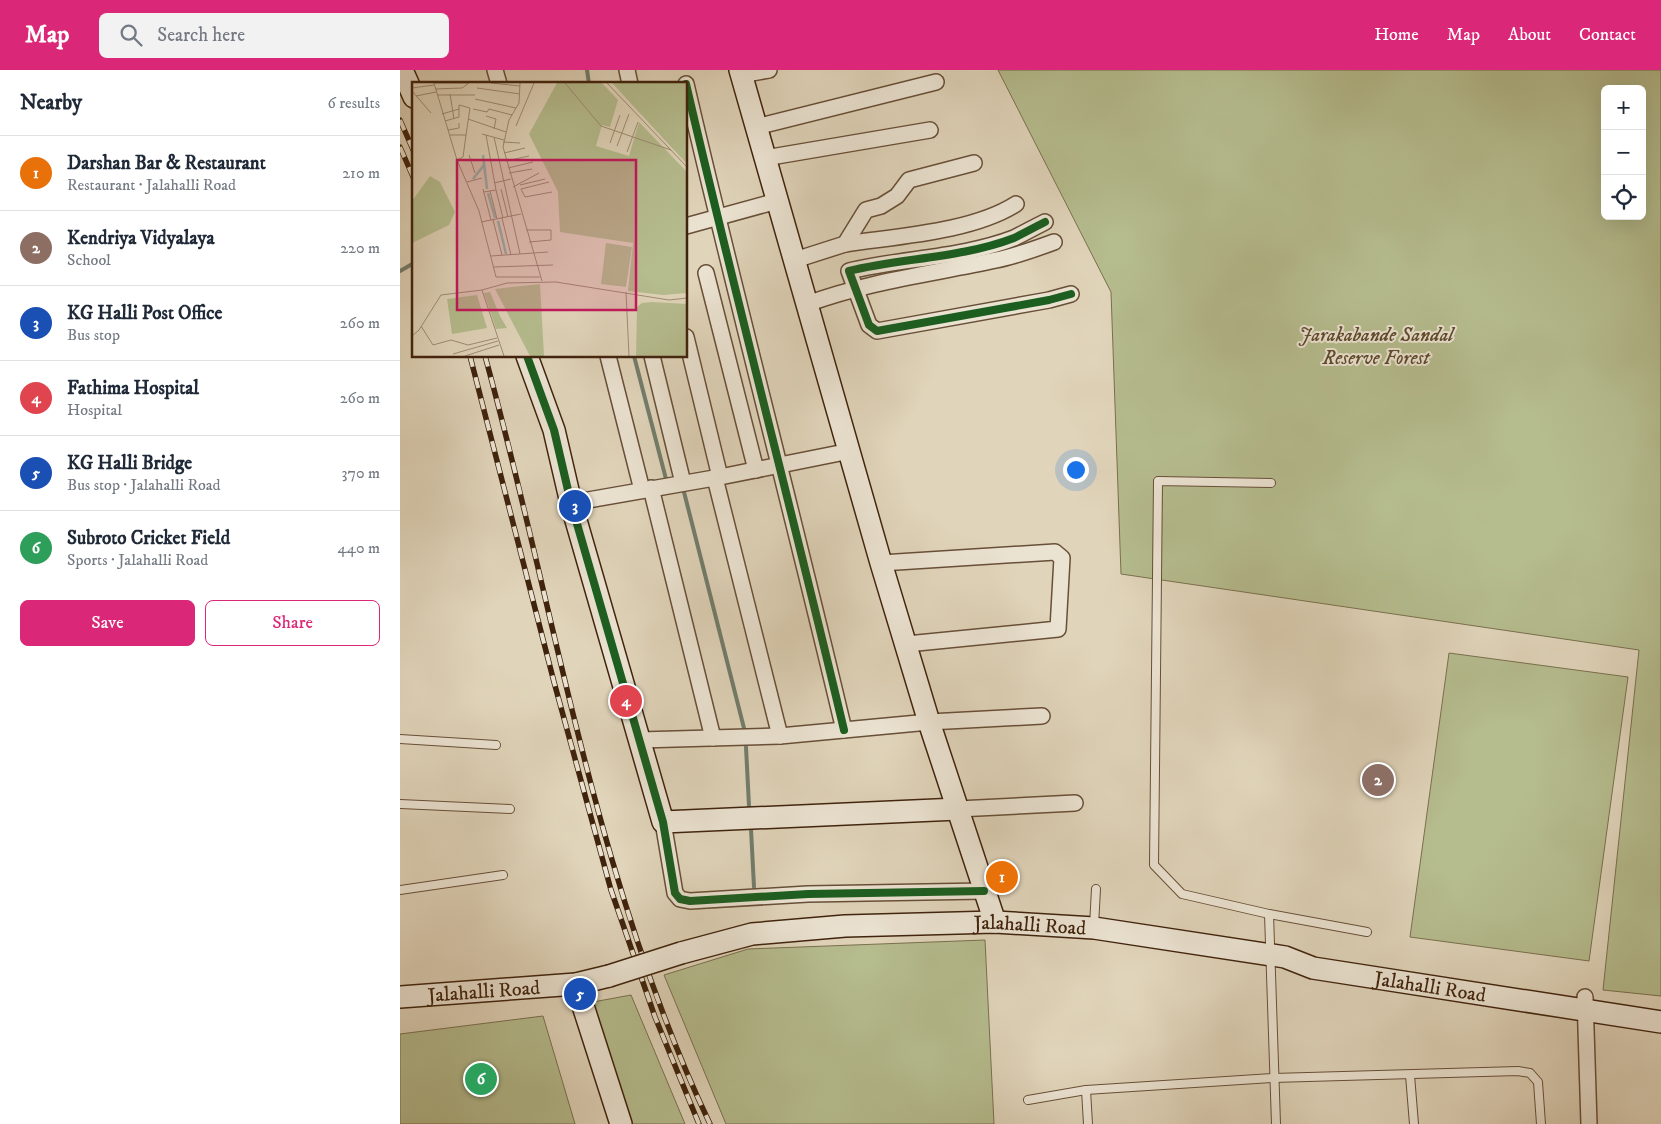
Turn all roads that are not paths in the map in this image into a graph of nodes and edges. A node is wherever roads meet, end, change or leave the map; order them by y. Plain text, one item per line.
1 (402, 70) edge
2 (769, 70) edge
3 (741, 73) edge
4 (936, 82) dead end
5 (412, 92) edge
6 (688, 93) edge
7 (756, 127) junction
8 (930, 130) dead end
9 (765, 158) junction
10 (974, 162) dead end
11 (777, 201) junction
12 (1016, 204) dead end
13 (717, 218) junction
14 (1045, 222) dead end
15 (688, 225) edge
16 (1054, 242) dead end
17 (845, 244) junction
18 (795, 260) junction
19 (706, 273) dead end
20 (854, 288) junction
21 (1071, 294) dead end
22 (807, 304) junction
23 (688, 346) edge
24 (528, 358) edge
25 (609, 358) edge
26 (653, 358) edge
27 (850, 451) junction
28 (781, 465) junction
29 (756, 470) junction
30 (718, 478) junction
31 (684, 483) junction
32 (1272, 483) dead end
33 (647, 489) junction
34 (572, 503) junction
35 (881, 563) junction
36 (907, 644) junction
37 (1042, 716) dead end
38 (929, 722) junction
39 (844, 730) junction
40 (780, 736) junction
41 (713, 738) junction
42 (400, 739) edge
43 (640, 740) junction
44 (496, 745) dead end
45 (1075, 803) dead end
46 (400, 804) edge
47 (510, 809) dead end
48 (958, 809) junction
49 (663, 822) junction
50 (503, 875) dead end
51 (1096, 889) dead end
52 (400, 890) edge
53 (984, 891) junction
54 (1268, 914) junction
55 (995, 922) junction
56 (1094, 928) junction
57 (1367, 932) dead end
58 (1277, 956) junction
59 (576, 984) junction
60 (400, 997) edge
61 (1585, 1004) junction
62 (1661, 1009) edge
63 (1661, 1022) edge
64 (1410, 1075) junction
65 (1273, 1078) junction
66 (1086, 1090) junction
67 (1028, 1100) dead end
68 (621, 1124) edge
69 (1088, 1124) edge
70 (1276, 1124) edge
71 (1414, 1124) edge
72 (1541, 1124) edge
73 (1589, 1124) edge

1 - 5 main road
2 - 3 street
3 - 7 main road
4 - 7 street
6 - 13 street
7 - 9 main road
8 - 9 street
9 - 11 main road
10 - 17 street
11 - 13 street
11 - 18 main road
12 - 17 street
13 - 15 street
13 - 28 street
14 - 20 street
16 - 20 street
17 - 18 street
18 - 22 main road
19 - 29 street
20 - 21 street
20 - 22 street
22 - 27 main road
23 - 30 street
24 - 34 main road
25 - 33 street
26 - 31 street
27 - 28 street
27 - 35 main road
28 - 29 street
28 - 39 street
29 - 30 street
30 - 31 street
30 - 40 street
31 - 33 street
32 - 54 lane
33 - 34 street
33 - 41 street
34 - 43 main road
35 - 36 main road
35 - 36 street
36 - 38 main road
37 - 38 street
38 - 39 street
38 - 48 main road
39 - 40 street
40 - 41 street
41 - 43 street
42 - 44 lane
43 - 49 main road
45 - 48 street
46 - 47 lane
48 - 49 main road
48 - 53 main road
49 - 53 street
50 - 52 lane
51 - 56 lane
53 - 55 main road
54 - 57 lane
54 - 58 lane
55 - 56 main road, Jalahalli Road
55 - 59 main road, Jalahalli Road, bridge
56 - 58 main road, Jalahalli Road
58 - 61 main road, Jalahalli Road
58 - 65 lane
59 - 60 main road, Jalahalli Road
59 - 68 main road
61 - 62 main road
61 - 63 main road, Jalahalli Road
61 - 73 street
64 - 65 lane
64 - 71 lane
64 - 72 lane
65 - 66 lane
65 - 70 lane
66 - 67 lane
66 - 69 lane

